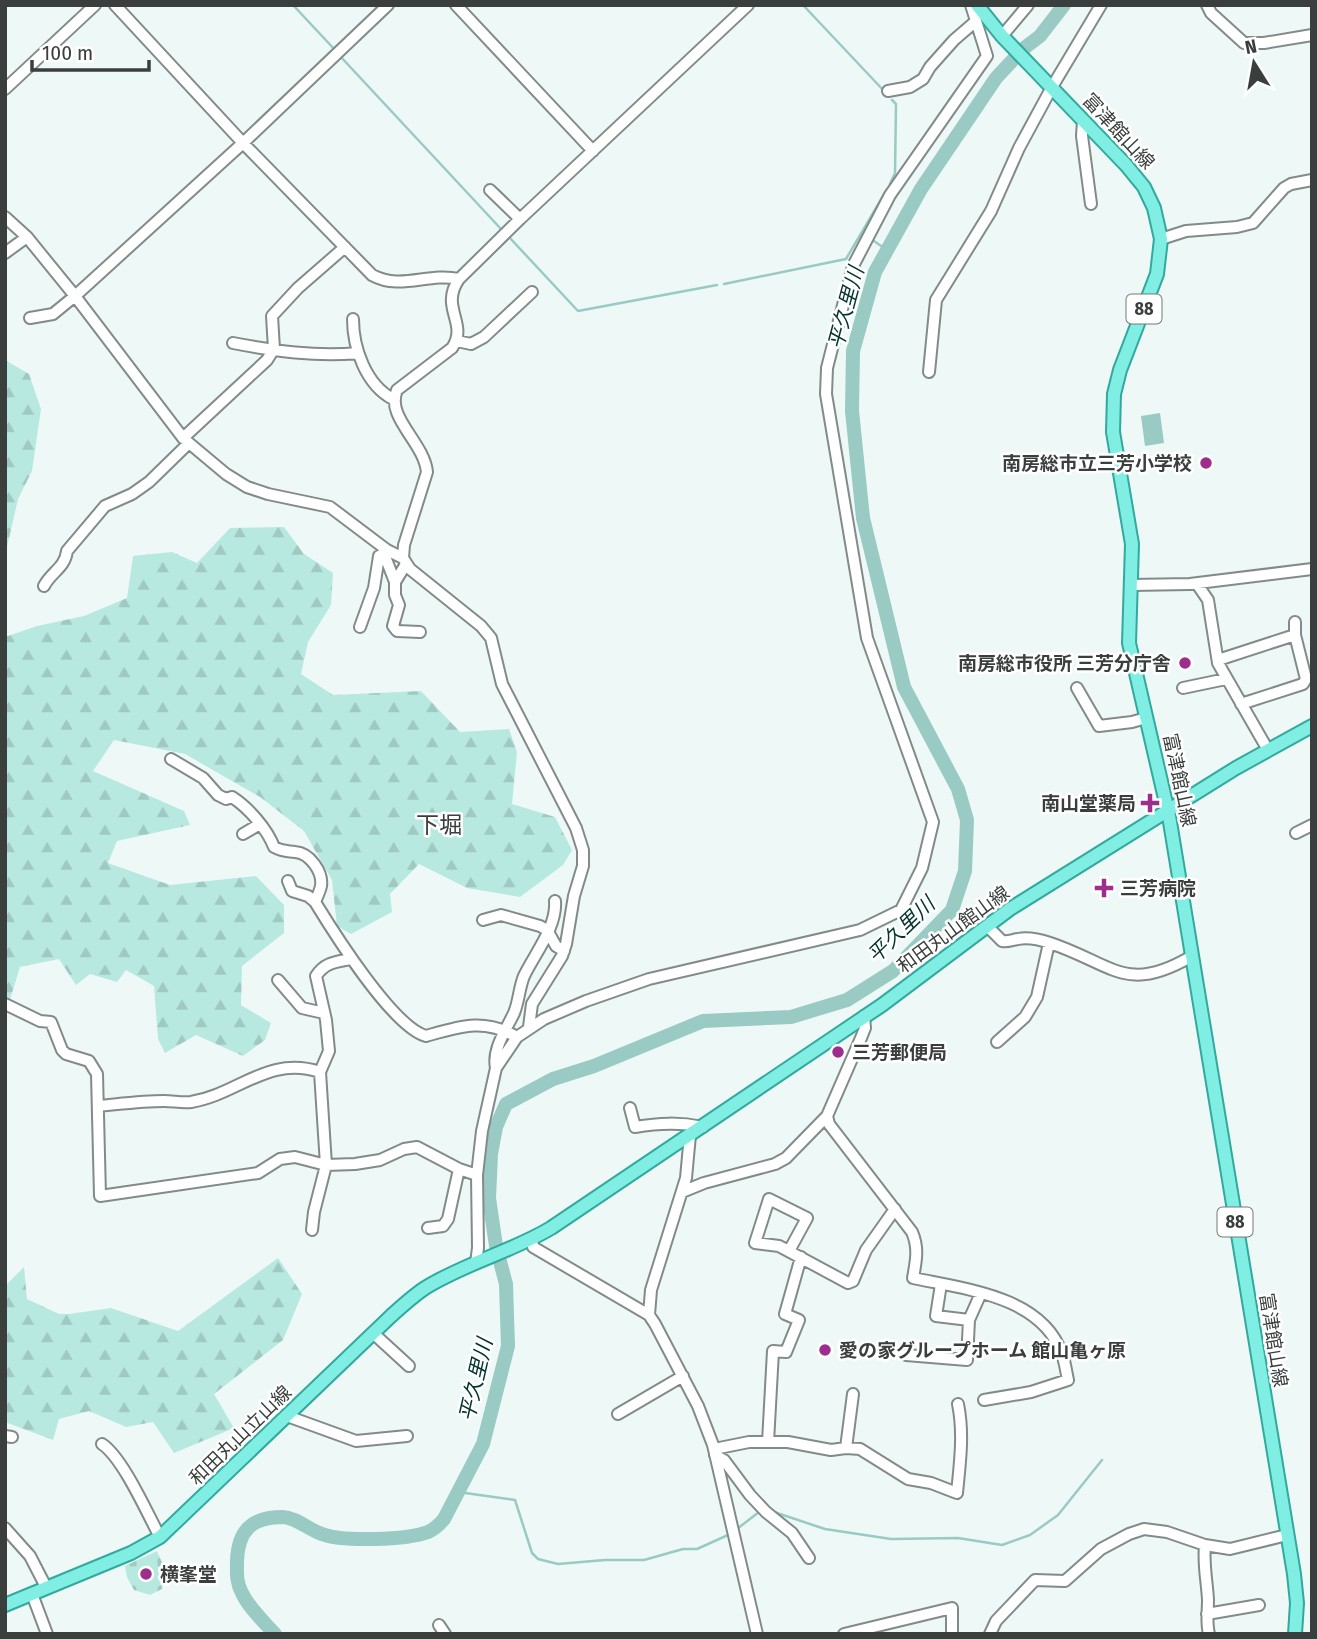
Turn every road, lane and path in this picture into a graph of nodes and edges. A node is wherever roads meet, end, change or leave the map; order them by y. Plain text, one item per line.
1 (115, 5) edge
2 (388, 5) edge
3 (456, 5) edge
4 (748, 5) edge
5 (971, 5) edge
6 (977, 5) edge
7 (1028, 5) edge
8 (1101, 5) edge
9 (1206, 5) edge
10 (91, 6) edge
11 (976, 21) junction
12 (1312, 35) edge
13 (1004, 38) junction
14 (1052, 87) junction
15 (5, 89) edge
16 (888, 91) dead end
17 (1083, 121) junction
18 (243, 143) junction
19 (593, 150) junction
20 (1312, 180) edge
21 (490, 190) dead end
22 (1091, 204) dead end
23 (5, 217) edge
24 (520, 219) junction
25 (27, 237) junction
26 (1161, 239) junction
27 (345, 247) junction
28 (5, 253) edge
29 (460, 279) junction
30 (532, 292) dead end
31 (75, 296) junction
32 (30, 318) dead end
33 (353, 319) dead end
34 (457, 341) junction
35 (233, 343) dead end
36 (274, 349) junction
37 (358, 353) junction
38 (929, 372) dead end
39 (393, 398) junction
40 (186, 441) junction
41 (405, 561) junction
42 (1312, 569) edge
43 (1220, 581) junction
44 (394, 582) junction
45 (1196, 584) junction
46 (1131, 585) junction
47 (44, 586) dead end
48 (1207, 598) junction
49 (1295, 622) dead end
50 (360, 627) dead end
51 (420, 632) dead end
52 (1295, 635) junction
53 (1218, 660) junction
54 (1226, 679) junction
55 (1077, 688) dead end
56 (1183, 688) dead end
57 (1241, 704) junction
58 (1146, 718) junction
59 (1309, 731) edge
60 (1268, 750) junction
61 (171, 759) dead end
62 (1168, 810) junction
63 (260, 824) junction
64 (1312, 825) edge
65 (243, 834) dead end
66 (1296, 834) dead end
67 (288, 881) dead end
68 (555, 901) dead end
69 (315, 902) junction
70 (483, 920) dead end
71 (987, 926) junction
72 (547, 930) junction
73 (1049, 943) junction
74 (564, 951) junction
75 (1192, 956) junction
76 (351, 959) junction
77 (278, 980) dead end
78 (5, 1004) edge
79 (324, 1013) junction
80 (864, 1016) junction
81 (529, 1027) junction
82 (506, 1031) junction
83 (517, 1037) junction
84 (997, 1042) dead end
85 (496, 1069) junction
86 (320, 1072) junction
87 (98, 1106) junction
88 (630, 1108) dead end
89 (827, 1116) junction
90 (703, 1126) junction
91 (690, 1135) junction
92 (326, 1165) junction
93 (459, 1170) junction
94 (477, 1175) junction
95 (682, 1192) junction
96 (895, 1209) junction
97 (428, 1228) dead end
98 (312, 1230) dead end
99 (530, 1240) junction
100 (789, 1251) junction
101 (801, 1257) junction
102 (479, 1262) junction
103 (941, 1284) junction
104 (981, 1293) junction
105 (649, 1315) junction
106 (969, 1320) junction
107 (373, 1334) junction
108 (906, 1355) dead end
109 (409, 1366) dead end
110 (682, 1376) junction
111 (853, 1394) dead end
112 (984, 1400) dead end
113 (958, 1404) dead end
114 (618, 1414) dead end
115 (287, 1416) junction
116 (407, 1437) dead end
117 (768, 1442) junction
118 (103, 1444) dead end
119 (846, 1448) junction
120 (715, 1452) junction
121 (5, 1528) edge
122 (1287, 1535) junction
123 (160, 1537) junction
124 (1205, 1545) junction
125 (809, 1558) dead end
126 (46, 1587) junction
127 (32, 1594) junction
128 (5, 1605) edge
129 (1259, 1605) dead end
130 (1207, 1614) junction
131 (47, 1634) edge
132 (757, 1634) edge
133 (844, 1634) edge
134 (952, 1634) edge
135 (990, 1634) edge
136 (1209, 1634) edge
137 (1295, 1634) edge

1 - 18 street
2 - 18 street
3 - 19 street
4 - 19 street
5 - 11 street
6 - 13 main road, 富津館山線 / 88
7 - 13 street
8 - 14 street
9 - 12 street
10 - 15 street
11 - 16 street
11 - 81 street
13 - 14 main road, 富津館山線 / 88
14 - 17 main road, 富津館山線 / 88
14 - 38 street
17 - 22 street
17 - 26 main road, 富津館山線 / 88
18 - 27 street
18 - 31 street
19 - 24 street
20 - 26 street
21 - 24 street
23 - 25 street
24 - 29 street
25 - 28 street
25 - 31 street
26 - 46 main road, 富津館山線 / 88
27 - 29 street
27 - 36 street
29 - 34 street
30 - 34 street
31 - 32 street
31 - 40 street
33 - 37 street
34 - 39 street
35 - 36 street
36 - 37 street
36 - 40 street
37 - 39 street
39 - 41 street
40 - 41 street
40 - 47 street
41 - 44 street
41 - 74 street
42 - 43 street
43 - 45 street
43 - 48 street
44 - 50 street
44 - 51 street
45 - 46 street
45 - 48 street
46 - 58 main road, 富津館山線 / 88
48 - 53 street
49 - 52 street
52 - 53 street
52 - 57 street
53 - 54 street
54 - 56 street
54 - 57 street
55 - 58 street
57 - 60 street
58 - 62 main road, 富津館山線 / 88
59 - 60 main road, 和田丸山館山線
60 - 62 main road, 和田丸山館山線
61 - 63 street
62 - 71 main road, 和田丸山館山線
62 - 75 main road, 富津館山線 / 88
63 - 65 street
63 - 69 street
64 - 66 street
67 - 69 street
68 - 72 street
69 - 76 street
70 - 72 street
71 - 73 street
71 - 80 main road, 和田丸山館山線
72 - 74 street
72 - 82 street
73 - 75 street
73 - 84 street
74 - 81 street
75 - 122 main road, 富津館山線 / 88
76 - 79 street
76 - 82 street
77 - 79 street
78 - 87 street
79 - 86 street
80 - 89 street
80 - 90 main road, 和田丸山館山線
81 - 83 street
82 - 83 street
82 - 85 street
83 - 85 street
85 - 94 street
86 - 87 street
86 - 92 street
87 - 92 street
88 - 90 street
89 - 95 street
89 - 96 street
90 - 91 main road, 和田丸山館山線
91 - 95 street
91 - 99 main road, 和田丸山館山線
92 - 93 street
92 - 98 street
93 - 94 street
93 - 97 street
94 - 102 street
95 - 105 street
96 - 101 street
96 - 103 street
99 - 102 main road, 和田丸山館山線
99 - 105 street
100 - 100 street
100 - 101 street
101 - 117 street
102 - 107 main road, 和田丸山立山線
103 - 104 street
103 - 106 street
104 - 106 street
104 - 112 street
105 - 110 street
106 - 108 street
107 - 109 street
107 - 115 main road, 和田丸山立山線
110 - 114 street
110 - 120 street
111 - 119 street
113 - 119 street
115 - 116 street
115 - 123 main road, 和田丸山立山線
117 - 119 street
117 - 120 street
118 - 123 street
120 - 125 street
120 - 132 street
121 - 126 street
122 - 124 street
122 - 137 main road, 富津館山線 / 88
123 - 126 main road, 和田丸山立山線
124 - 130 street
124 - 135 street
126 - 127 main road, 和田丸山立山線
127 - 128 main road, 和田丸山立山線
127 - 131 street
129 - 130 street
130 - 136 street
133 - 134 street

